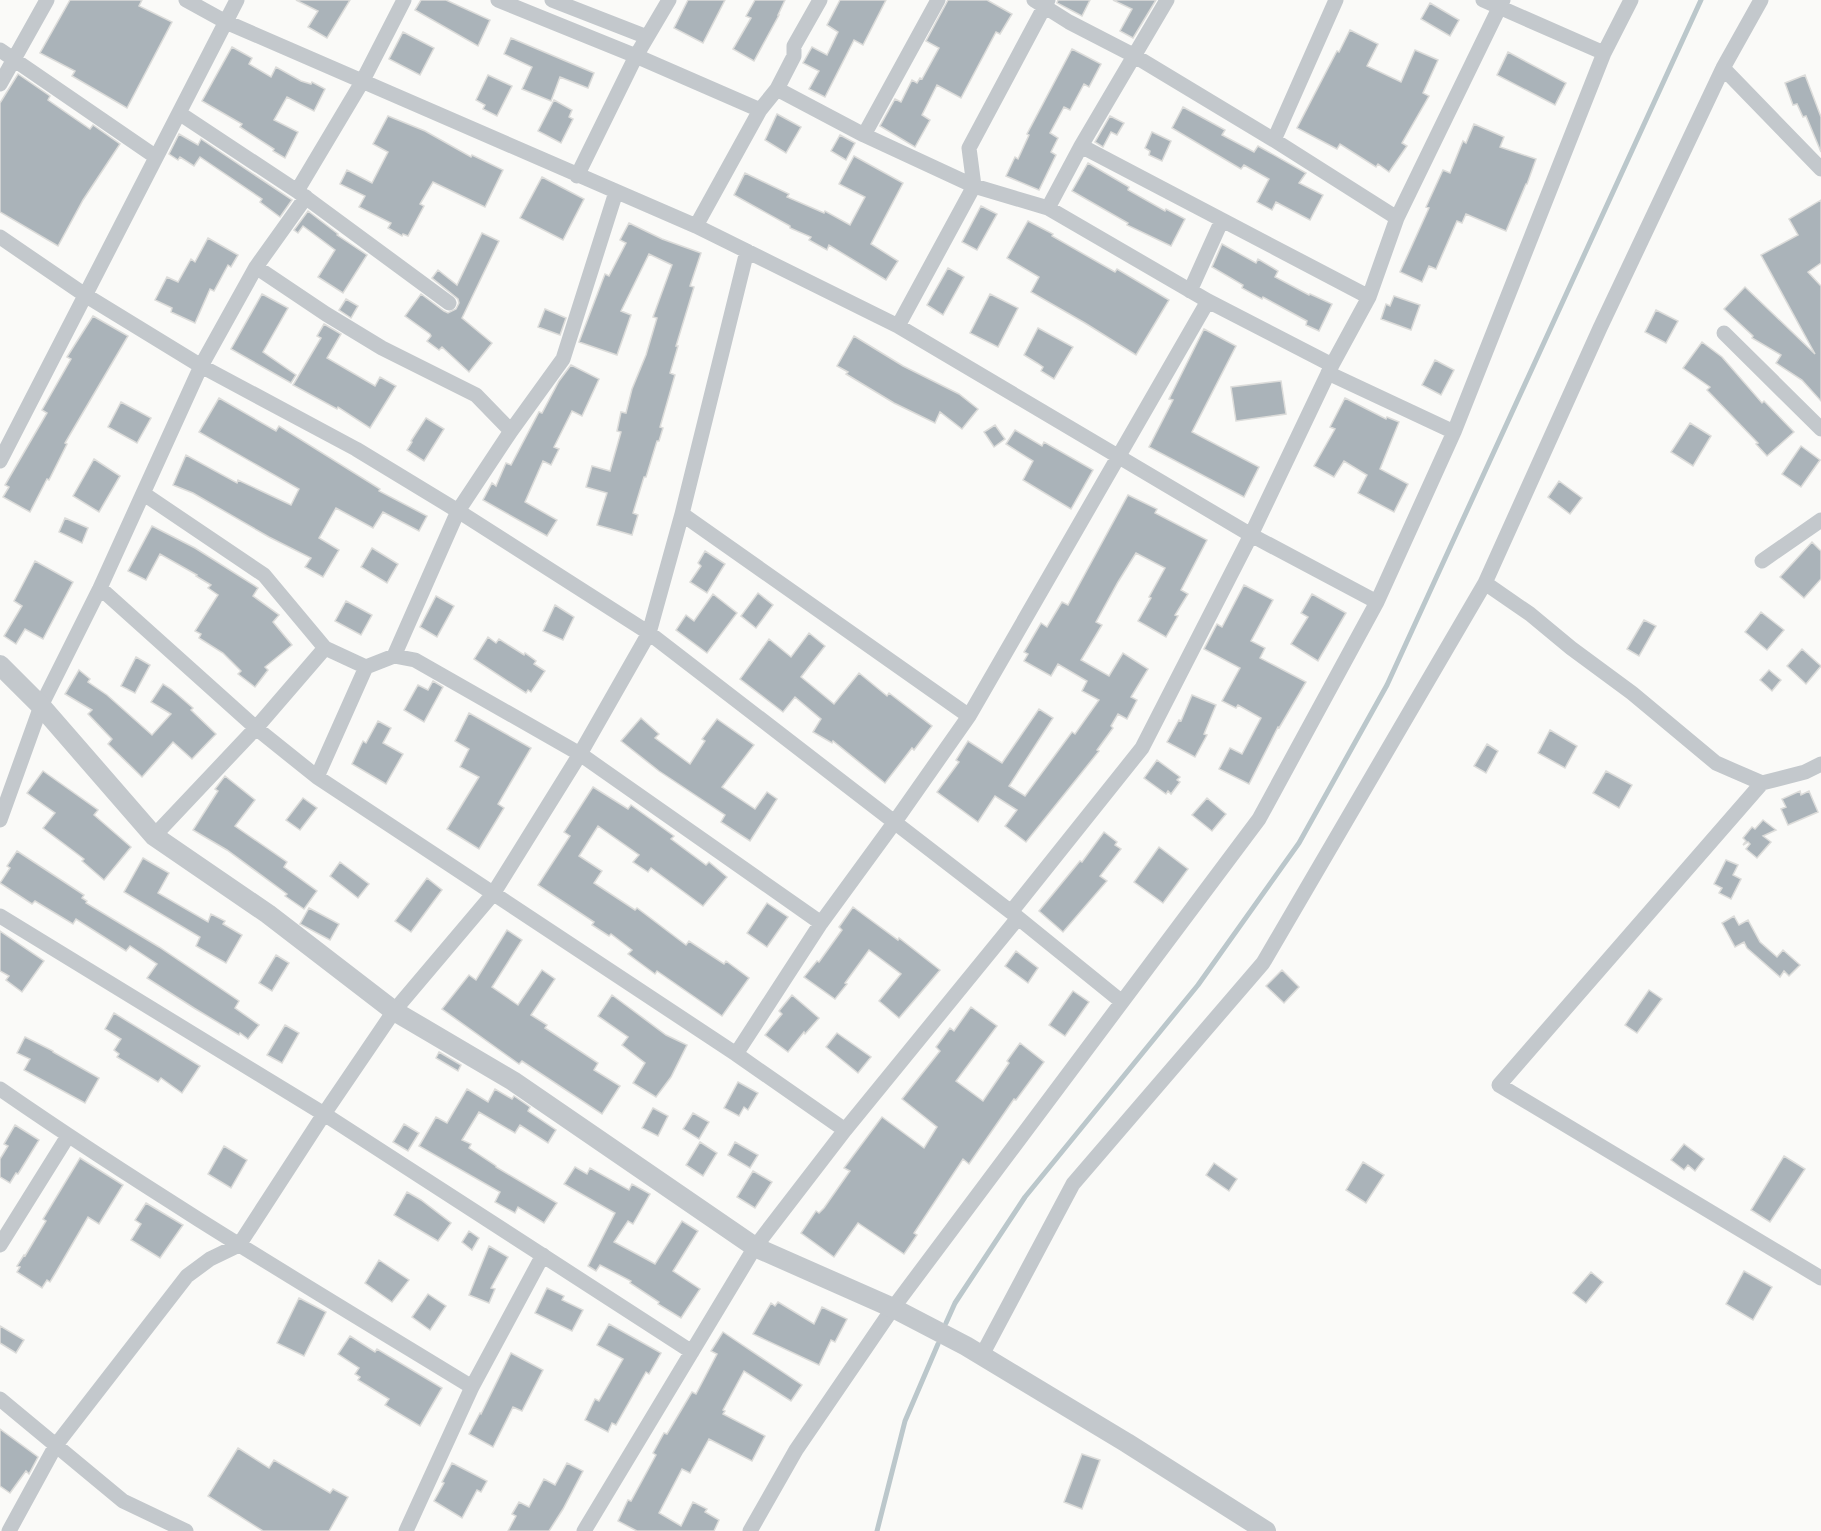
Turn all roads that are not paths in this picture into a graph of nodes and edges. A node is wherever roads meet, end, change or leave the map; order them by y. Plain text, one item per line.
1 (47, 0) edge
2 (186, 0) edge
3 (237, 0) edge
4 (404, 0) edge
5 (498, 0) edge
6 (552, 0) edge
7 (669, 0) edge
8 (820, 0) edge
9 (938, 0) edge
10 (1167, 0) edge
11 (1336, 0) edge
12 (1483, 0) edge
13 (1631, 0) edge
14 (1761, 0) edge
15 (1042, 2) edge
16 (1501, 4) edge
17 (226, 22) junction
18 (647, 37) junction
19 (0, 50) edge
20 (1604, 53) junction
21 (1133, 55) junction
22 (636, 56) junction
23 (13, 59) junction
24 (1723, 68) junction
25 (362, 82) junction
26 (0, 84) edge
27 (777, 89) junction
28 (760, 110) junction
29 (179, 112) junction
30 (864, 135) junction
31 (1274, 140) junction
32 (1080, 146) junction
33 (156, 157) junction
34 (1821, 169) edge
35 (577, 176) junction
36 (974, 186) junction
37 (616, 192) junction
38 (301, 194) junction
39 (1048, 208) junction
40 (1397, 218) junction
41 (1222, 220) junction
42 (696, 226) junction
43 (0, 237) edge
44 (747, 251) junction
45 (256, 267) junction
46 (1190, 291) junction
47 (85, 295) junction
48 (1369, 297) junction
49 (1208, 301) junction
50 (449, 303) dead end
51 (898, 326) junction
52 (1724, 333) dead end
53 (201, 366) junction
54 (1330, 369) junction
55 (1821, 429) edge
56 (511, 431) junction
57 (1454, 432) junction
58 (1119, 458) junction
59 (0, 461) edge
60 (144, 494) junction
61 (458, 511) junction
62 (682, 514) junction
63 (1821, 520) edge
64 (1251, 535) junction
65 (1762, 561) dead end
66 (1485, 583) junction
67 (100, 588) junction
68 (1377, 602) junction
69 (649, 633) junction
70 (325, 648) junction
71 (394, 656) junction
72 (0, 665) edge
73 (366, 667) junction
74 (41, 706) junction
75 (969, 716) junction
76 (256, 728) junction
77 (580, 754) junction
78 (1821, 764) edge
79 (317, 777) junction
80 (1762, 783) junction
81 (0, 820) edge
82 (894, 823) junction
83 (154, 836) junction
84 (493, 894) junction
85 (1015, 915) junction
86 (0, 916) edge
87 (821, 923) junction
88 (1122, 1002) junction
89 (394, 1011) junction
90 (736, 1054) junction
91 (0, 1089) edge
92 (324, 1114) junction
93 (845, 1130) junction
94 (68, 1136) junction
95 (0, 1245) edge
96 (239, 1245) junction
97 (755, 1247) junction
98 (543, 1255) junction
99 (1821, 1278) edge
100 (893, 1308) junction
101 (692, 1352) junction
102 (982, 1355) junction
103 (472, 1387) junction
104 (0, 1399) edge
105 (56, 1445) junction
106 (9, 1531) edge
107 (186, 1531) edge
108 (406, 1531) edge
109 (584, 1531) edge
110 (750, 1531) edge
111 (1266, 1531) edge

1 - 23 street
2 - 17 street
3 - 17 street
4 - 25 street
5 - 22 street
6 - 18 street
7 - 18 street
8 - 27 street
9 - 30 street
10 - 21 street
11 - 31 street
12 - 16 street
13 - 20 street
14 - 24 street
15 - 21 street
15 - 36 street
16 - 20 street
16 - 40 street
17 - 25 street
17 - 29 street
18 - 22 street
19 - 23 street
20 - 57 street
21 - 31 street
21 - 32 street
22 - 28 street
22 - 35 street
23 - 26 street
23 - 33 street
24 - 34 street
24 - 66 street
25 - 35 street
25 - 38 street
27 - 28 street
27 - 30 street
28 - 42 street
29 - 33 street
29 - 38 street
30 - 36 street
31 - 40 street
32 - 39 street
32 - 41 street
33 - 47 street
35 - 37 street
36 - 39 street
36 - 51 street
37 - 42 street
37 - 56 street
38 - 45 street
38 - 50 street
39 - 46 street
40 - 48 street
41 - 46 street
41 - 48 street
42 - 44 street
43 - 47 street
44 - 51 street
44 - 62 street
45 - 53 street
45 - 56 street
46 - 49 street
47 - 53 street
47 - 59 street
48 - 54 street
49 - 54 street
49 - 58 street
51 - 58 street
52 - 55 street
53 - 60 street
53 - 61 street
54 - 57 street
54 - 64 street
56 - 61 street
57 - 68 street
58 - 64 street
58 - 75 street
60 - 67 street
60 - 70 street
61 - 69 street
61 - 71 street
62 - 69 street
62 - 75 street
63 - 65 street
64 - 68 street
64 - 85 street
66 - 80 street
66 - 102 street
67 - 74 street
67 - 76 street
68 - 88 street
69 - 77 street
69 - 82 street
70 - 73 street
70 - 76 street
71 - 73 street
71 - 77 street
72 - 74 street
73 - 79 street
74 - 81 street
74 - 83 street
75 - 82 street
76 - 79 street
76 - 83 street
77 - 84 street
77 - 87 street
78 - 80 street
79 - 84 street
80 - 99 street
82 - 85 street
82 - 87 street
83 - 89 street
84 - 89 street
84 - 90 street
85 - 88 street
85 - 93 street
86 - 92 street
87 - 90 street
88 - 100 street
89 - 92 street
89 - 97 street
90 - 93 street
91 - 94 street
92 - 96 street
92 - 98 street
93 - 97 street
94 - 95 street
94 - 96 street
96 - 103 street
96 - 105 street
97 - 100 street
97 - 101 street
98 - 101 street
98 - 103 street
100 - 102 street
100 - 110 street
101 - 109 street
102 - 111 street
103 - 108 street
104 - 105 street
105 - 106 street
105 - 107 street

